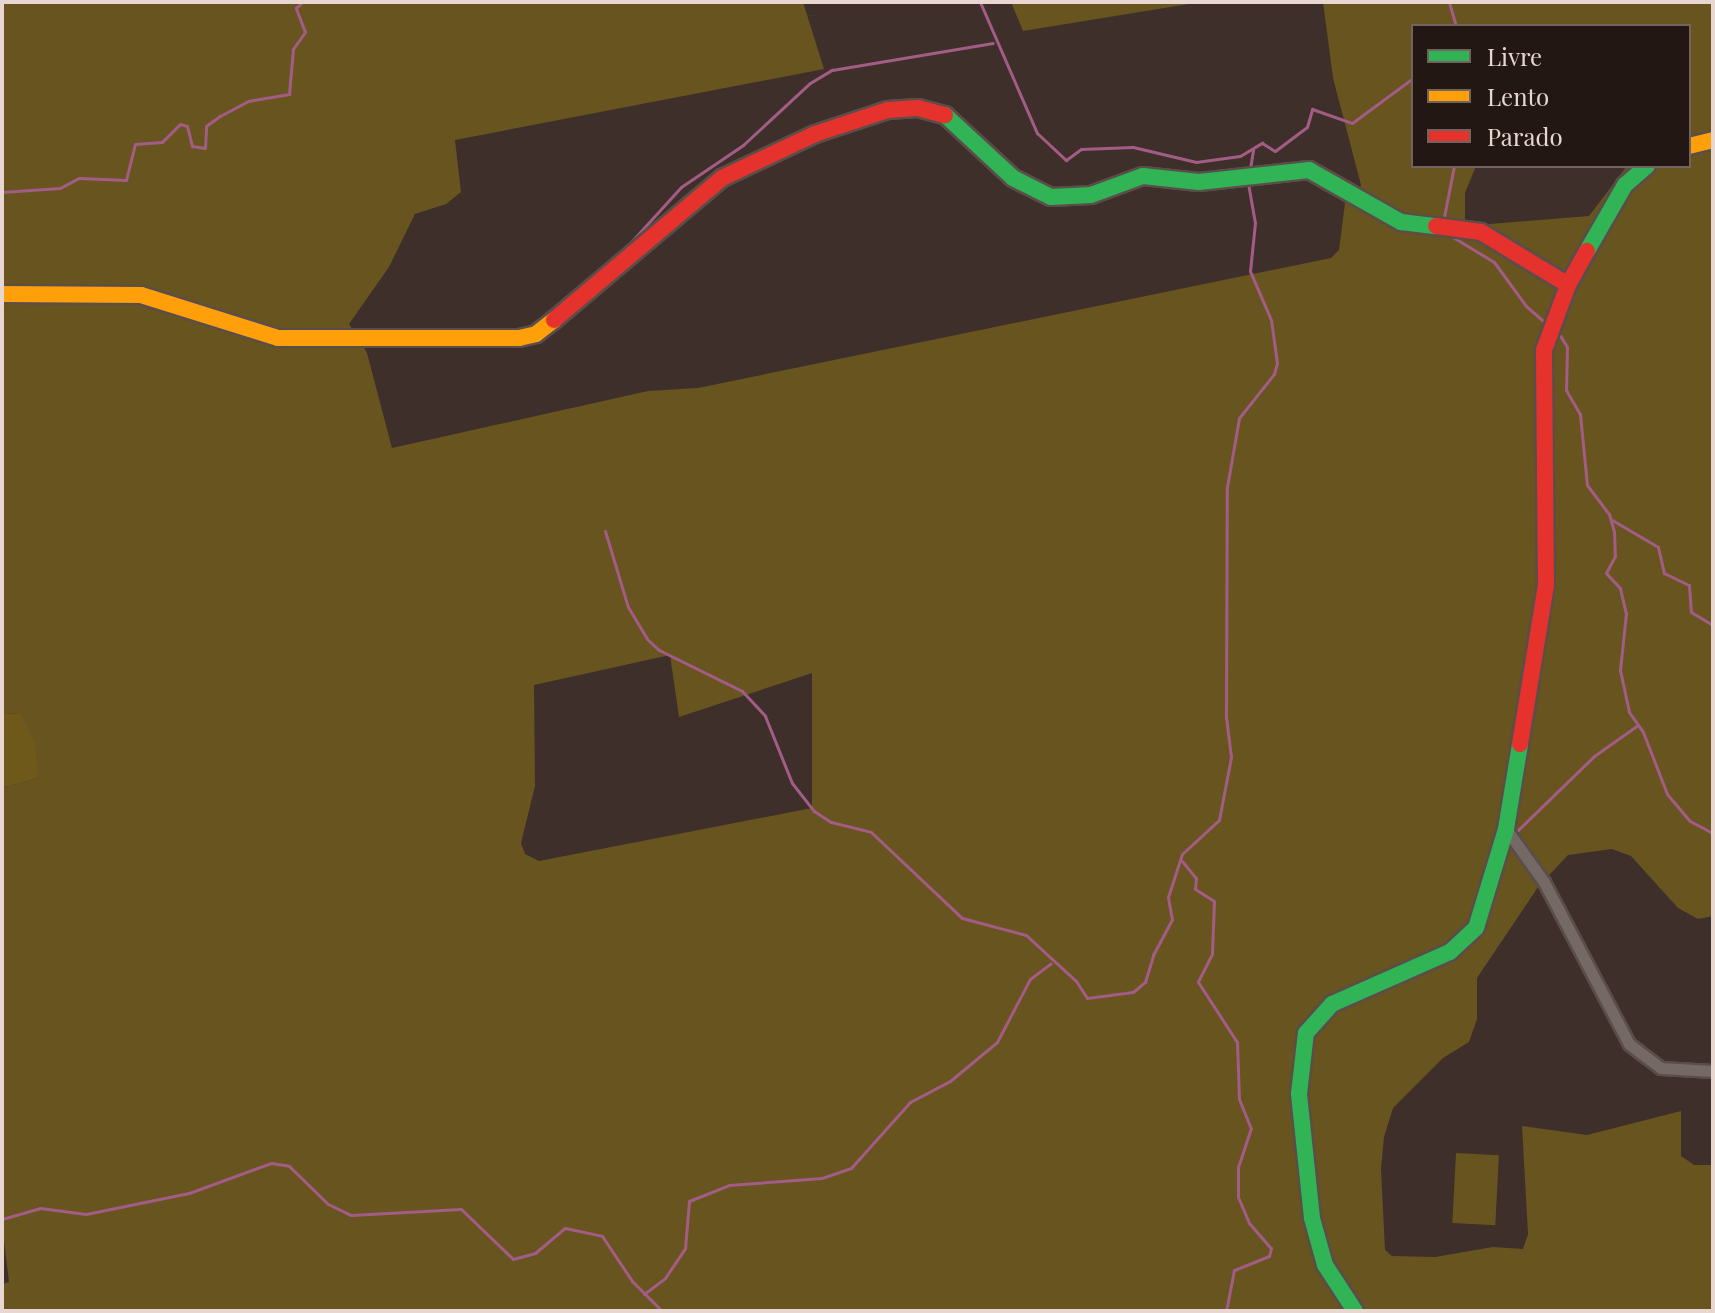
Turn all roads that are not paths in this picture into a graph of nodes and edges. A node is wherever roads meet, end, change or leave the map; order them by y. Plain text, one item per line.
1 (1713, 140) edge
2 (1691, 146) edge
3 (1645, 168) edge
4 (1568, 285) junction
5 (2, 294) edge
6 (1506, 829) junction
7 (1713, 1071) edge
8 (1355, 1311) edge

1 - 2 street
3 - 4 street
4 - 5 street
4 - 6 street
6 - 7 street
6 - 8 street

